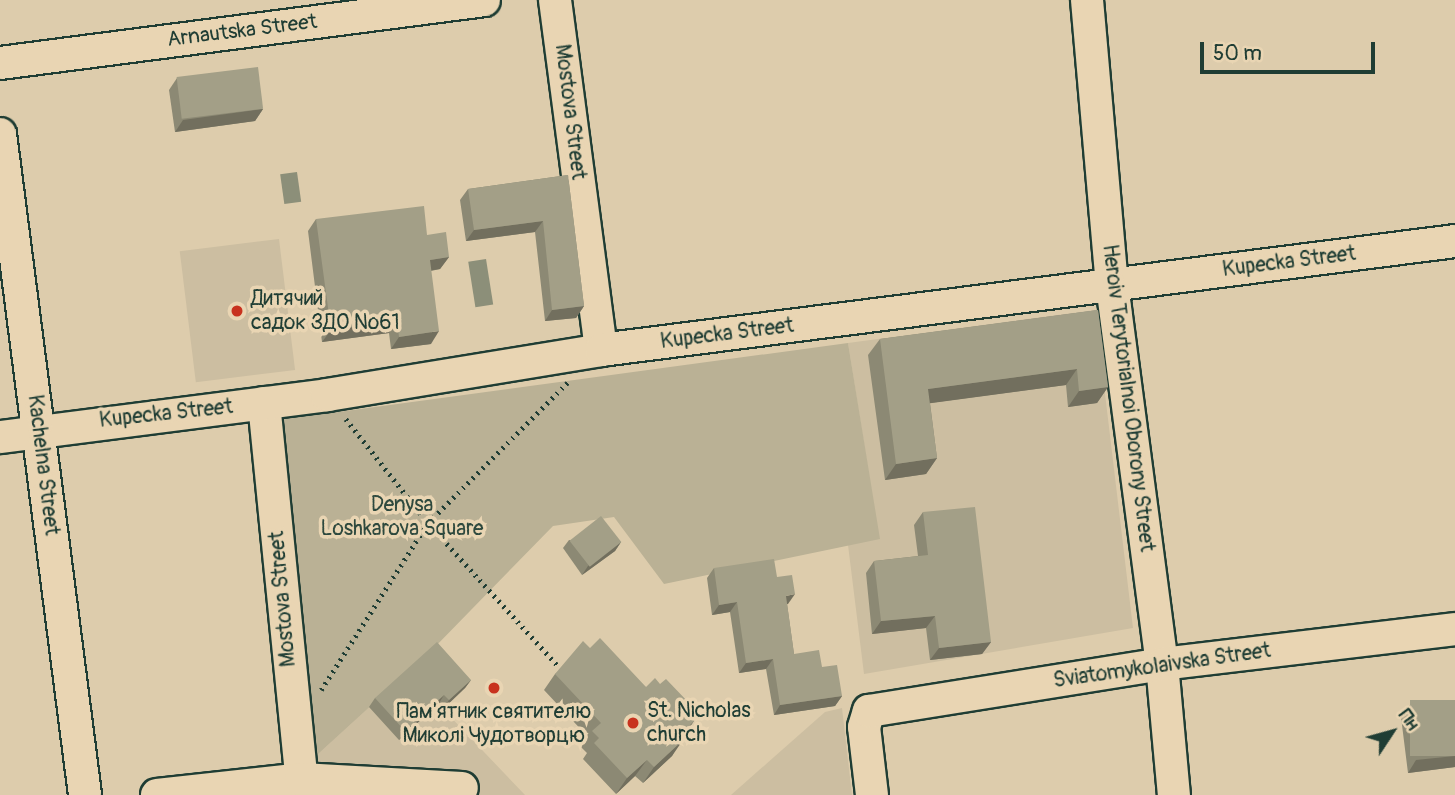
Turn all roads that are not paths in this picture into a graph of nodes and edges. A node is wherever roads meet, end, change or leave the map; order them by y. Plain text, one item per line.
1 (484, 0) edge
2 (555, 0) edge
3 (1087, 0) edge
4 (0, 63) edge
5 (0, 134) edge
6 (1455, 241) edge
7 (1112, 285) junction
8 (601, 350) junction
9 (264, 403) junction
10 (39, 430) junction
11 (0, 437) edge
12 (1455, 629) edge
13 (1162, 664) junction
14 (302, 787) edge
15 (462, 788) dead end
16 (85, 795) edge
17 (157, 795) edge
18 (872, 795) edge
19 (1174, 795) edge

1 - 4 street, Arnautska Street
2 - 8 street, Mostova Street
3 - 7 street, Heroiv Terytorialnoi Oborony Street
5 - 10 street, Kachelna Street
6 - 7 street, Kupecka Street
7 - 8 street, Kupecka Street
7 - 13 street, Heroiv Terytorialnoi Oborony Street
8 - 9 street, Kupecka Street
9 - 10 street, Kupecka Street
9 - 14 street, Mostova Street
10 - 11 street, Kupecka Street
10 - 16 street, Kachelna Street
12 - 13 street, Sviatomykolaivska Street
13 - 18 street, Sviatomykolaivska Street
13 - 19 street, Heroiv Terytorialnoi Oborony Street
14 - 15 street
14 - 17 street

